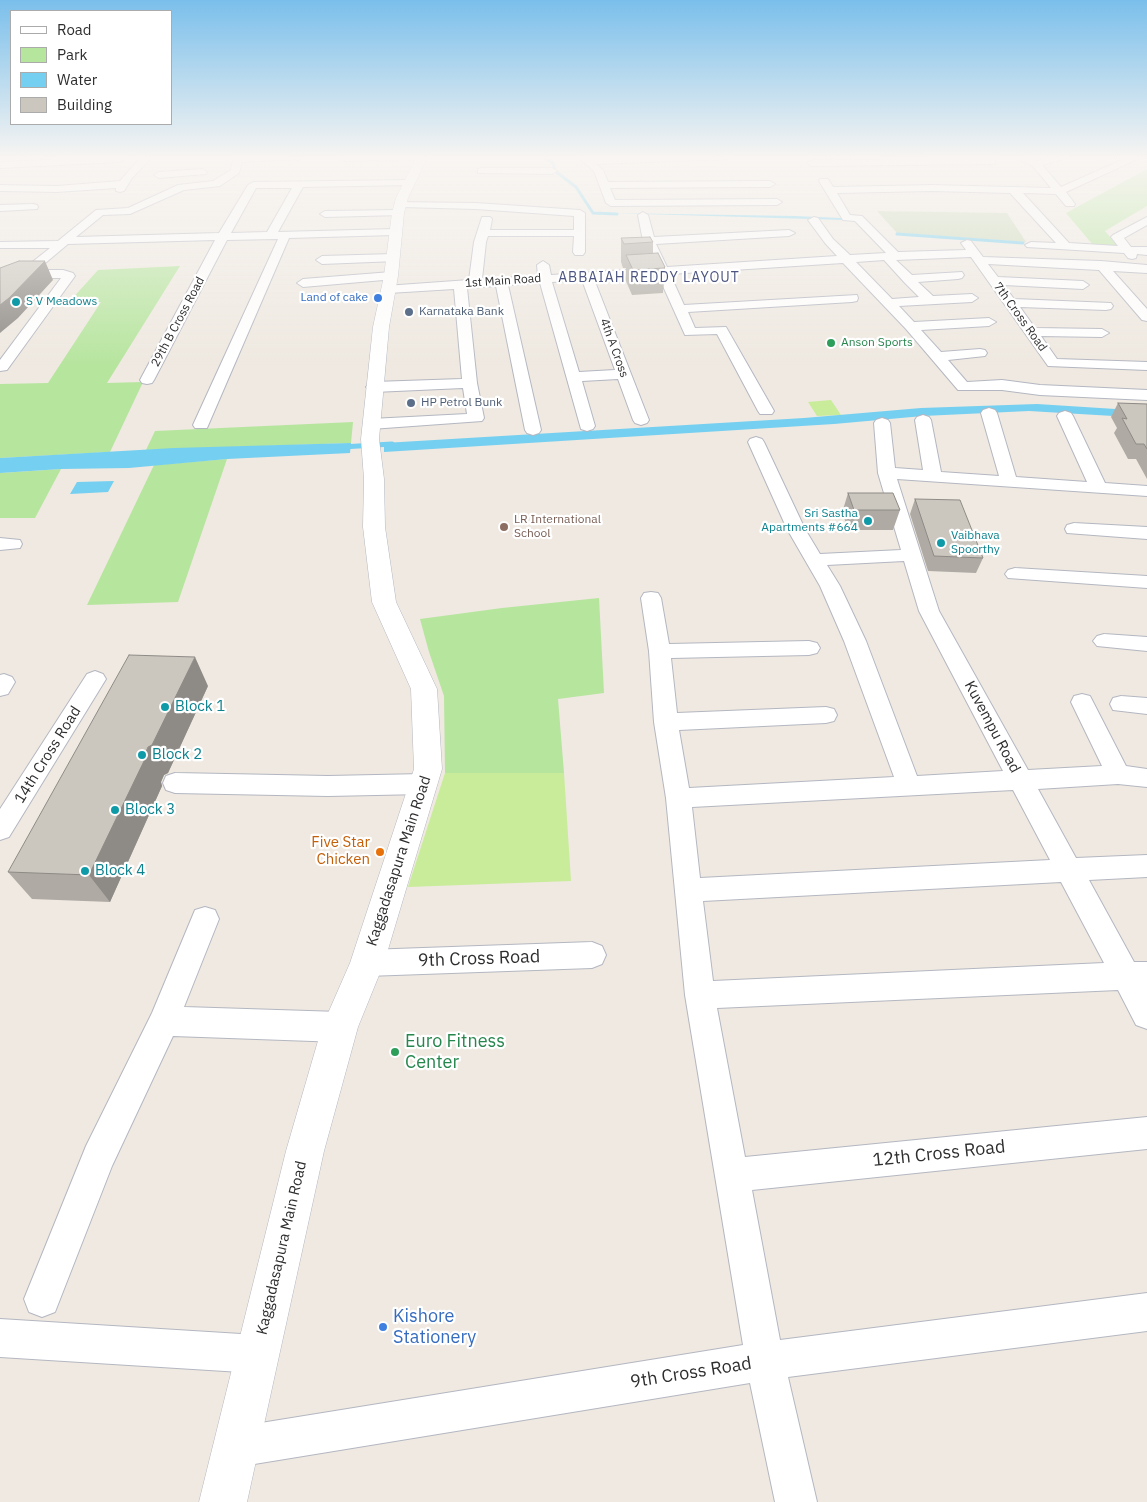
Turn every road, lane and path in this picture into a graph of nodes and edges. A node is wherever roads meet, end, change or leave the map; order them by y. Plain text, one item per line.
1 (82, 226) edge
2 (229, 226) edge
3 (276, 226) edge
4 (396, 226) edge
5 (483, 226) edge
6 (532, 226) edge
7 (580, 226) edge
8 (645, 226) edge
9 (819, 226) edge
10 (865, 226) edge
11 (1048, 226) edge
12 (1136, 226) edge
13 (395, 232) junction
14 (484, 233) junction
15 (580, 233) junction
16 (789, 233) dead end
17 (285, 235) junction
18 (270, 236) junction
19 (223, 237) junction
20 (531, 238) junction
21 (62, 242) junction
22 (649, 242) junction
23 (967, 243) dead end
24 (0, 245) edge
25 (1031, 245) dead end
26 (1065, 246) junction
27 (1127, 250) junction
28 (1147, 251) edge
29 (580, 252) dead end
30 (891, 257) junction
31 (978, 257) junction
32 (392, 258) junction
33 (322, 260) dead end
34 (593, 260) dead end
35 (846, 260) junction
36 (1101, 265) junction
37 (1146, 269) edge
38 (663, 271) junction
39 (544, 272) junction
40 (24, 274) junction
41 (958, 275) dead end
42 (591, 276) junction
43 (908, 279) junction
44 (994, 281) junction
45 (390, 282) junction
46 (501, 282) junction
47 (303, 283) dead end
48 (475, 283) junction
49 (0, 284) edge
50 (460, 284) junction
51 (1084, 284) dead end
52 (852, 298) dead end
53 (972, 298) dead end
54 (929, 300) junction
55 (889, 303) junction
56 (1010, 303) junction
57 (1106, 306) dead end
58 (680, 309) junction
59 (1147, 317) edge
60 (989, 322) dead end
61 (911, 326) junction
62 (1030, 332) junction
63 (1102, 334) dead end
64 (980, 353) dead end
65 (938, 357) junction
66 (1147, 366) edge
67 (2, 367) dead end
68 (623, 374) junction
69 (574, 378) junction
70 (147, 380) dead end
71 (470, 382) junction
72 (374, 387) junction
73 (1147, 395) edge
74 (766, 411) dead end
75 (989, 413) dead end
76 (1065, 416) dead end
77 (641, 420) dead end
78 (923, 420) dead end
79 (882, 423) dead end
80 (201, 425) dead end
81 (587, 426) dead end
82 (534, 430) dead end
83 (371, 438) junction
84 (756, 442) dead end
85 (887, 473) junction
86 (932, 476) junction
87 (1009, 482) junction
88 (1146, 485) edge
89 (1098, 488) junction
90 (1074, 529) dead end
91 (1147, 533) edge
92 (913, 555) junction
93 (814, 560) junction
94 (1015, 574) dead end
95 (1147, 582) edge
96 (651, 598) dead end
97 (1104, 641) dead end
98 (1147, 644) edge
99 (809, 648) dead end
100 (660, 651) junction
101 (96, 679) dead end
102 (1082, 702) dead end
103 (1120, 704) dead end
104 (1147, 706) edge
105 (826, 715) dead end
106 (666, 722) junction
107 (1118, 776) junction
108 (1147, 778) edge
109 (1020, 782) junction
110 (175, 783) dead end
111 (424, 784) junction
112 (909, 786) junction
113 (678, 798) junction
114 (0, 830) edge
115 (1147, 866) edge
116 (1069, 871) junction
117 (688, 890) junction
118 (204, 919) dead end
119 (592, 955) dead end
120 (367, 963) junction
121 (1137, 976) edge
122 (700, 995) junction
123 (1147, 1015) edge
124 (164, 1021) junction
125 (340, 1027) junction
126 (1147, 1133) edge
127 (732, 1175) junction
128 (42, 1299) dead end
129 (1147, 1312) edge
130 (0, 1338) edge
131 (257, 1354) junction
132 (764, 1361) junction
133 (236, 1447) junction
134 (223, 1502) edge
135 (796, 1502) edge

1 - 21 street
2 - 19 street, 29th B Cross Road
3 - 18 street
4 - 13 main road, Kaggadasapura Main Road
5 - 14 street
6 - 20 street
7 - 15 street
8 - 22 street
9 - 35 street
10 - 30 street
11 - 26 street
12 - 27 street
13 - 17 street
13 - 32 main road, Kaggadasapura Main Road
14 - 20 street
14 - 48 street
15 - 20 street
15 - 29 street
16 - 22 street
17 - 18 street
17 - 80 street
18 - 19 street
19 - 21 street
19 - 70 street, 29th B Cross Road
21 - 24 street
21 - 40 street
22 - 38 street
23 - 31 street, 7th Cross Road
25 - 26 street
26 - 27 street
27 - 28 street
27 - 37 street
30 - 31 street, 1st Main Road
30 - 35 street, 1st Main Road
30 - 43 street
31 - 36 street
31 - 44 street, 7th Cross Road
32 - 33 street
32 - 45 main road, Kaggadasapura Main Road
34 - 42 street, 4th A Cross
35 - 38 street, 1st Main Road
35 - 55 street
36 - 37 street
36 - 59 street
38 - 42 street, 1st Main Road
38 - 58 street
39 - 42 street, 1st Main Road
39 - 46 street, 1st Main Road
39 - 69 street
40 - 49 street
40 - 67 street
41 - 43 street
42 - 68 street, 4th A Cross
43 - 54 street
44 - 51 street
44 - 56 street, 7th Cross Road
45 - 47 street, 1st Main Road
45 - 50 street, 1st Main Road
45 - 72 main road, Kaggadasapura Main Road
46 - 48 street, 1st Main Road
46 - 82 street
48 - 50 street, 1st Main Road
50 - 71 street
52 - 58 street
53 - 54 street
54 - 55 street
55 - 61 street
56 - 57 street
56 - 62 street, 7th Cross Road
58 - 74 street
60 - 61 street
61 - 65 street
62 - 63 street
62 - 66 street, 7th Cross Road
64 - 65 street
65 - 73 street
68 - 69 street
68 - 77 street, 4th A Cross
69 - 81 street
71 - 72 street
71 - 83 street
72 - 83 main road, Kaggadasapura Main Road
75 - 87 street
76 - 89 street
78 - 86 street
79 - 85 street, Kuvempu Road
83 - 111 main road, Kaggadasapura Main Road
84 - 93 street
85 - 86 street
85 - 92 street, Kuvempu Road
86 - 87 street
87 - 89 street
88 - 89 street
90 - 91 street
92 - 93 street
92 - 109 street, Kuvempu Road
93 - 112 street
94 - 95 street
96 - 100 street
97 - 98 street
99 - 100 street
100 - 106 street
101 - 114 street, 14th Cross Road
102 - 107 street
103 - 104 street
105 - 106 street
106 - 113 street
107 - 108 street
107 - 109 street
109 - 112 street
109 - 116 street, Kuvempu Road
110 - 111 street
111 - 120 main road, Kaggadasapura Main Road
112 - 113 street
113 - 117 street
115 - 116 street
116 - 117 street
116 - 121 street, Kuvempu Road
117 - 122 street
118 - 124 street
119 - 120 street, 9th Cross Road
120 - 125 main road, Kaggadasapura Main Road
121 - 122 street
121 - 123 street, Kuvempu Road
122 - 127 street
124 - 125 street
124 - 128 street
125 - 131 main road, Kaggadasapura Main Road
126 - 127 street, 12th Cross Road
127 - 132 street
129 - 132 street, 9th Cross Road
130 - 131 street
131 - 133 main road, Kaggadasapura Main Road
132 - 133 street, 9th Cross Road
132 - 135 street
133 - 134 main road, Kaggadasapura Main Road

